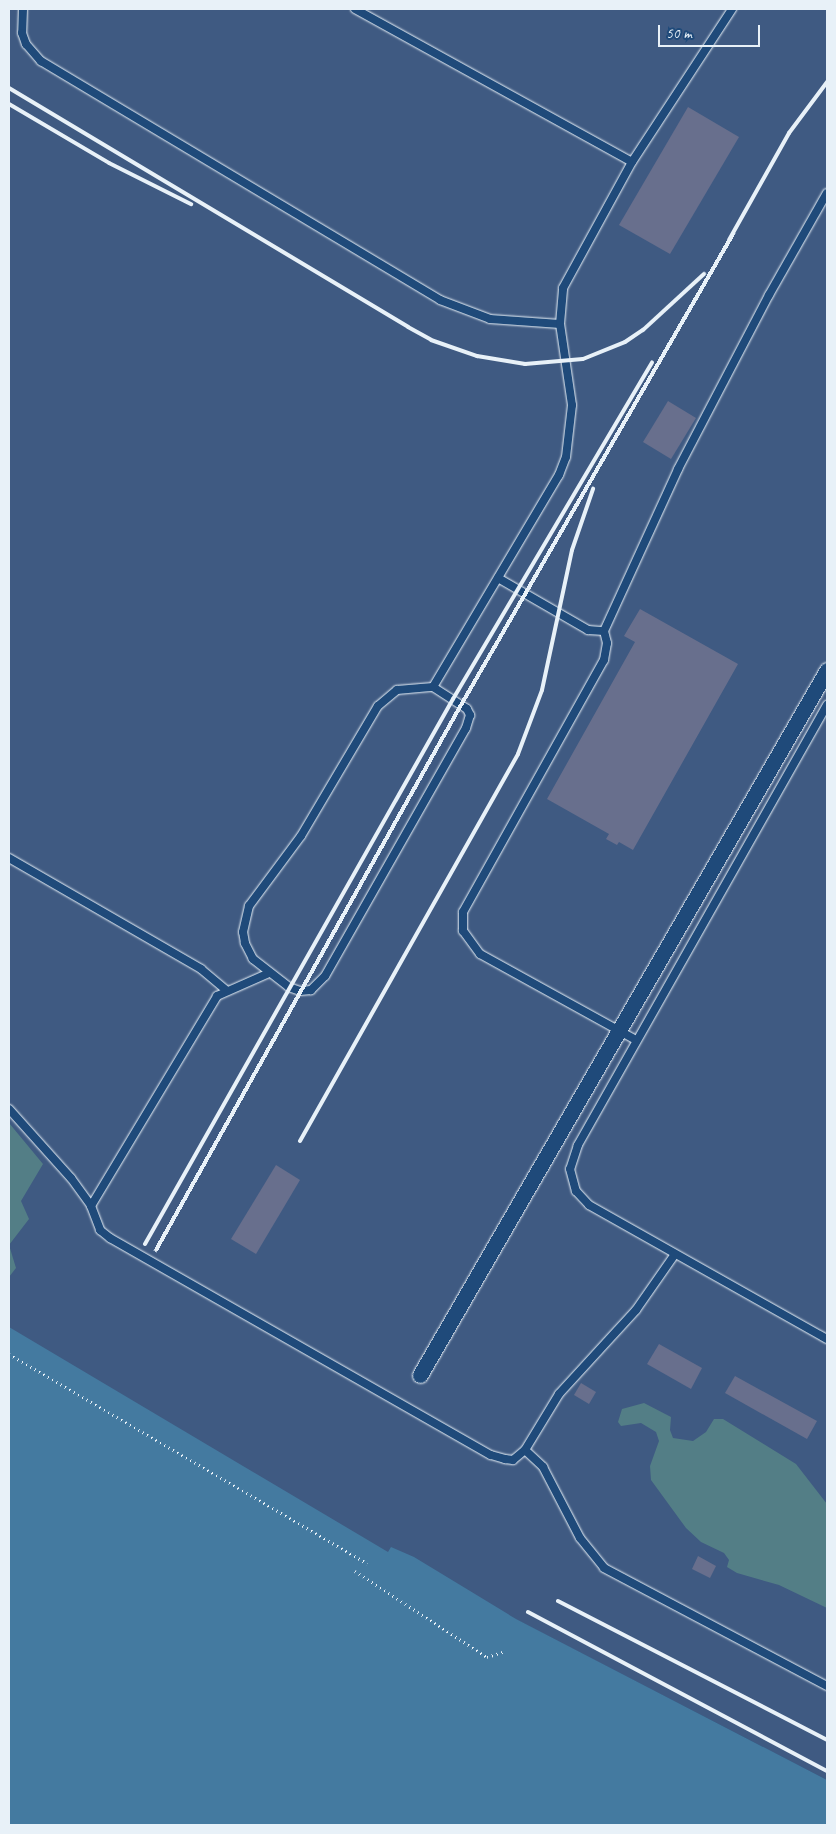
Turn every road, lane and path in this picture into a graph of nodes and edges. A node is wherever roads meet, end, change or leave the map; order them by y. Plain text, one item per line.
1 (23, 9) edge
2 (355, 9) edge
3 (732, 9) edge
4 (632, 162) junction
5 (827, 193) edge
6 (560, 324) junction
7 (498, 578) junction
8 (604, 631) junction
9 (827, 670) edge
10 (433, 687) junction
11 (827, 705) edge
12 (9, 858) edge
13 (270, 973) junction
14 (226, 990) junction
15 (619, 1030) junction
16 (636, 1040) junction
17 (613, 1081) junction
18 (621, 1085) dead end
19 (9, 1109) edge
20 (91, 1206) junction
21 (675, 1254) junction
22 (827, 1339) edge
23 (9, 1354) edge
24 (420, 1375) dead end
25 (525, 1450) junction
26 (367, 1563) dead end
27 (354, 1571) dead end
28 (505, 1651) dead end
29 (827, 1686) edge

1 - 6 lane
2 - 4 lane
3 - 4 lane
4 - 6 lane
5 - 8 lane
6 - 7 lane
7 - 8 lane
7 - 10 lane
8 - 15 lane
9 - 15 street
10 - 13 lane
10 - 13 lane
11 - 16 lane
12 - 14 lane
13 - 14 lane
14 - 20 lane
15 - 16 lane
15 - 24 street
16 - 17 lane
17 - 18 lane
17 - 21 lane
19 - 20 lane
20 - 25 lane
21 - 22 lane
21 - 25 lane
23 - 26 path
25 - 29 lane
27 - 28 path

